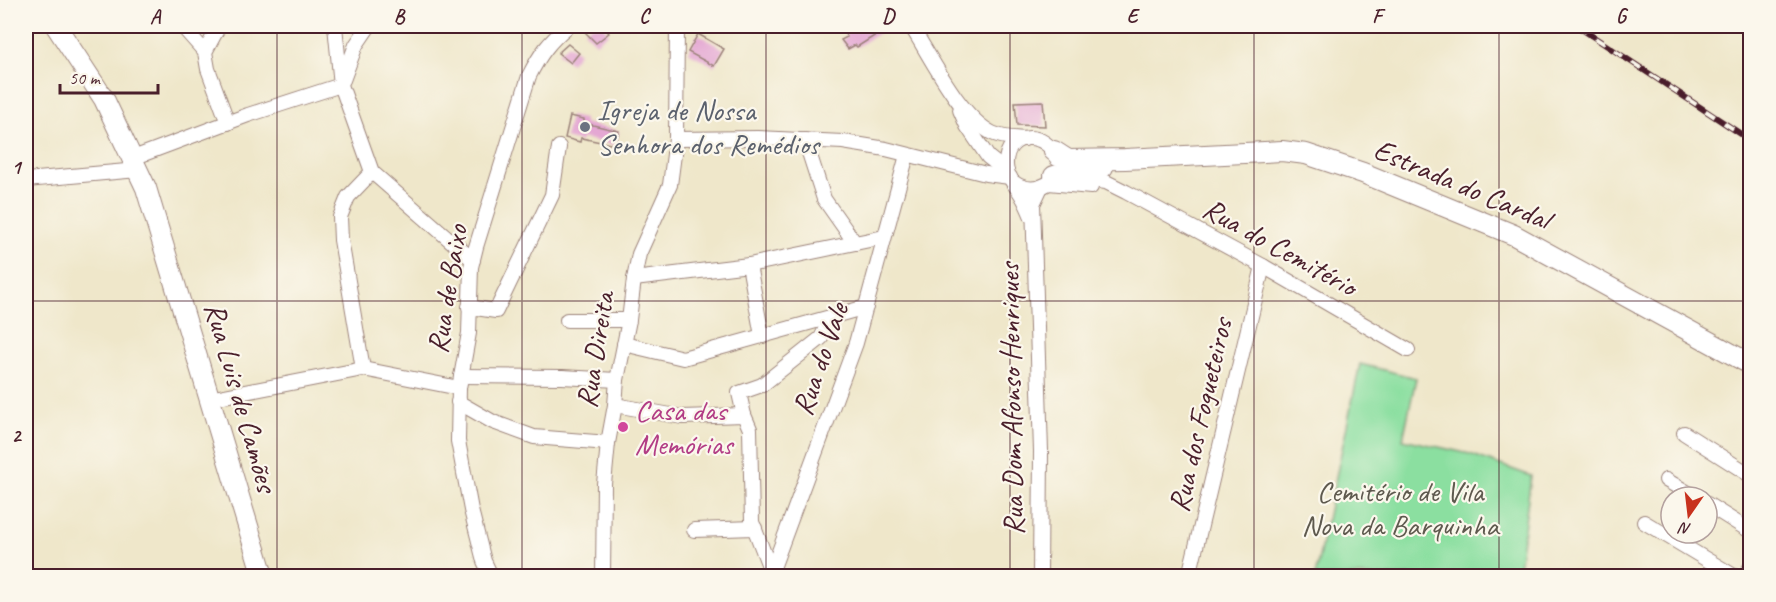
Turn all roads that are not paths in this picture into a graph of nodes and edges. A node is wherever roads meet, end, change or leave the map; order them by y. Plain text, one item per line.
1 (56, 26) edge
2 (182, 26) edge
3 (219, 26) edge
4 (335, 26) edge
5 (369, 26) edge
6 (568, 26) edge
7 (677, 26) edge
8 (911, 26) edge
9 (205, 52) junction
10 (341, 85) junction
11 (953, 95) junction
12 (228, 123) junction
13 (676, 139) junction
14 (1024, 139) junction
15 (806, 140) junction
16 (559, 147) dead end
17 (907, 154) junction
18 (988, 157) junction
19 (1125, 159) junction
20 (136, 164) junction
21 (957, 168) junction
22 (372, 172) junction
23 (1054, 173) junction
24 (1010, 177) junction
25 (26, 180) edge
26 (1126, 192) junction
27 (1033, 221) junction
28 (884, 237) junction
29 (855, 243) junction
30 (473, 260) junction
31 (749, 266) junction
32 (1263, 266) junction
33 (634, 279) junction
34 (469, 307) junction
35 (866, 307) junction
36 (831, 318) junction
37 (567, 320) dead end
38 (629, 320) junction
39 (762, 336) junction
40 (624, 344) junction
41 (1408, 350) dead end
42 (1750, 364) edge
43 (363, 369) junction
44 (617, 380) junction
45 (460, 382) junction
46 (209, 399) junction
47 (458, 402) junction
48 (615, 405) junction
49 (744, 415) junction
50 (1684, 433) dead end
51 (608, 443) junction
52 (1750, 475) edge
53 (1666, 480) dead end
54 (1675, 485) edge
55 (1719, 512) edge
56 (1644, 522) dead end
57 (755, 528) junction
58 (694, 530) dead end
59 (1750, 531) edge
60 (1750, 568) edge
61 (771, 575) edge
62 (263, 576) edge
63 (491, 576) edge
64 (603, 576) edge
65 (1040, 576) edge
66 (1189, 576) edge
67 (1734, 576) edge
68 (1745, 576) edge

1 - 20 street, Rua Luis de Camões
2 - 9 street
3 - 9 street
4 - 10 street
5 - 10 street
6 - 30 street, Rua de Baixo
7 - 13 street, Rua Direita
8 - 11 street
9 - 12 street
10 - 12 street
10 - 22 street
11 - 14 street
11 - 18 street
12 - 20 street
13 - 15 street
13 - 33 street, Rua Direita
14 - 23 street
14 - 24 street
15 - 17 street
15 - 29 street
16 - 34 street
17 - 21 street
17 - 28 street, Rua do Vale
18 - 21 street
18 - 24 street
19 - 23 street, Estrada do Cardal
19 - 23 street, Estrada do Cardal
19 - 42 street, Estrada do Cardal
20 - 25 street
20 - 46 street, Rua Luis de Camões
21 - 24 street
22 - 30 street
22 - 43 street
23 - 24 street
23 - 26 street, Rua do Cemitério
23 - 26 street, Rua do Cemitério
23 - 27 street, Rua Dom Afonso Henriques
24 - 27 street, Rua Dom Afonso Henriques
26 - 32 street, Rua do Cemitério
27 - 65 street, Rua Dom Afonso Henriques
28 - 29 street
28 - 35 street, Rua do Vale
29 - 31 street
30 - 34 street, Rua de Baixo
31 - 33 street
31 - 39 street
32 - 41 street, Rua do Cemitério
32 - 66 street, Rua dos Fogueteiros
33 - 38 street, Rua Direita
34 - 45 street, Rua de Baixo
35 - 36 street
35 - 61 street, Rua do Vale
36 - 39 street
36 - 49 street
37 - 38 street
38 - 40 street, Rua Direita
39 - 40 street
40 - 44 street, Rua Direita
43 - 45 street
43 - 46 street
44 - 45 street
44 - 48 street, Rua Direita
45 - 47 street, Rua de Baixo
46 - 62 street, Rua Luis de Camões
47 - 51 street
47 - 63 street, Rua de Baixo
48 - 49 street
48 - 51 street, Rua Direita
49 - 57 street
50 - 52 street
51 - 64 street, Rua Direita
53 - 54 street
55 - 59 street
56 - 67 street
57 - 58 street
57 - 61 street
60 - 68 street

